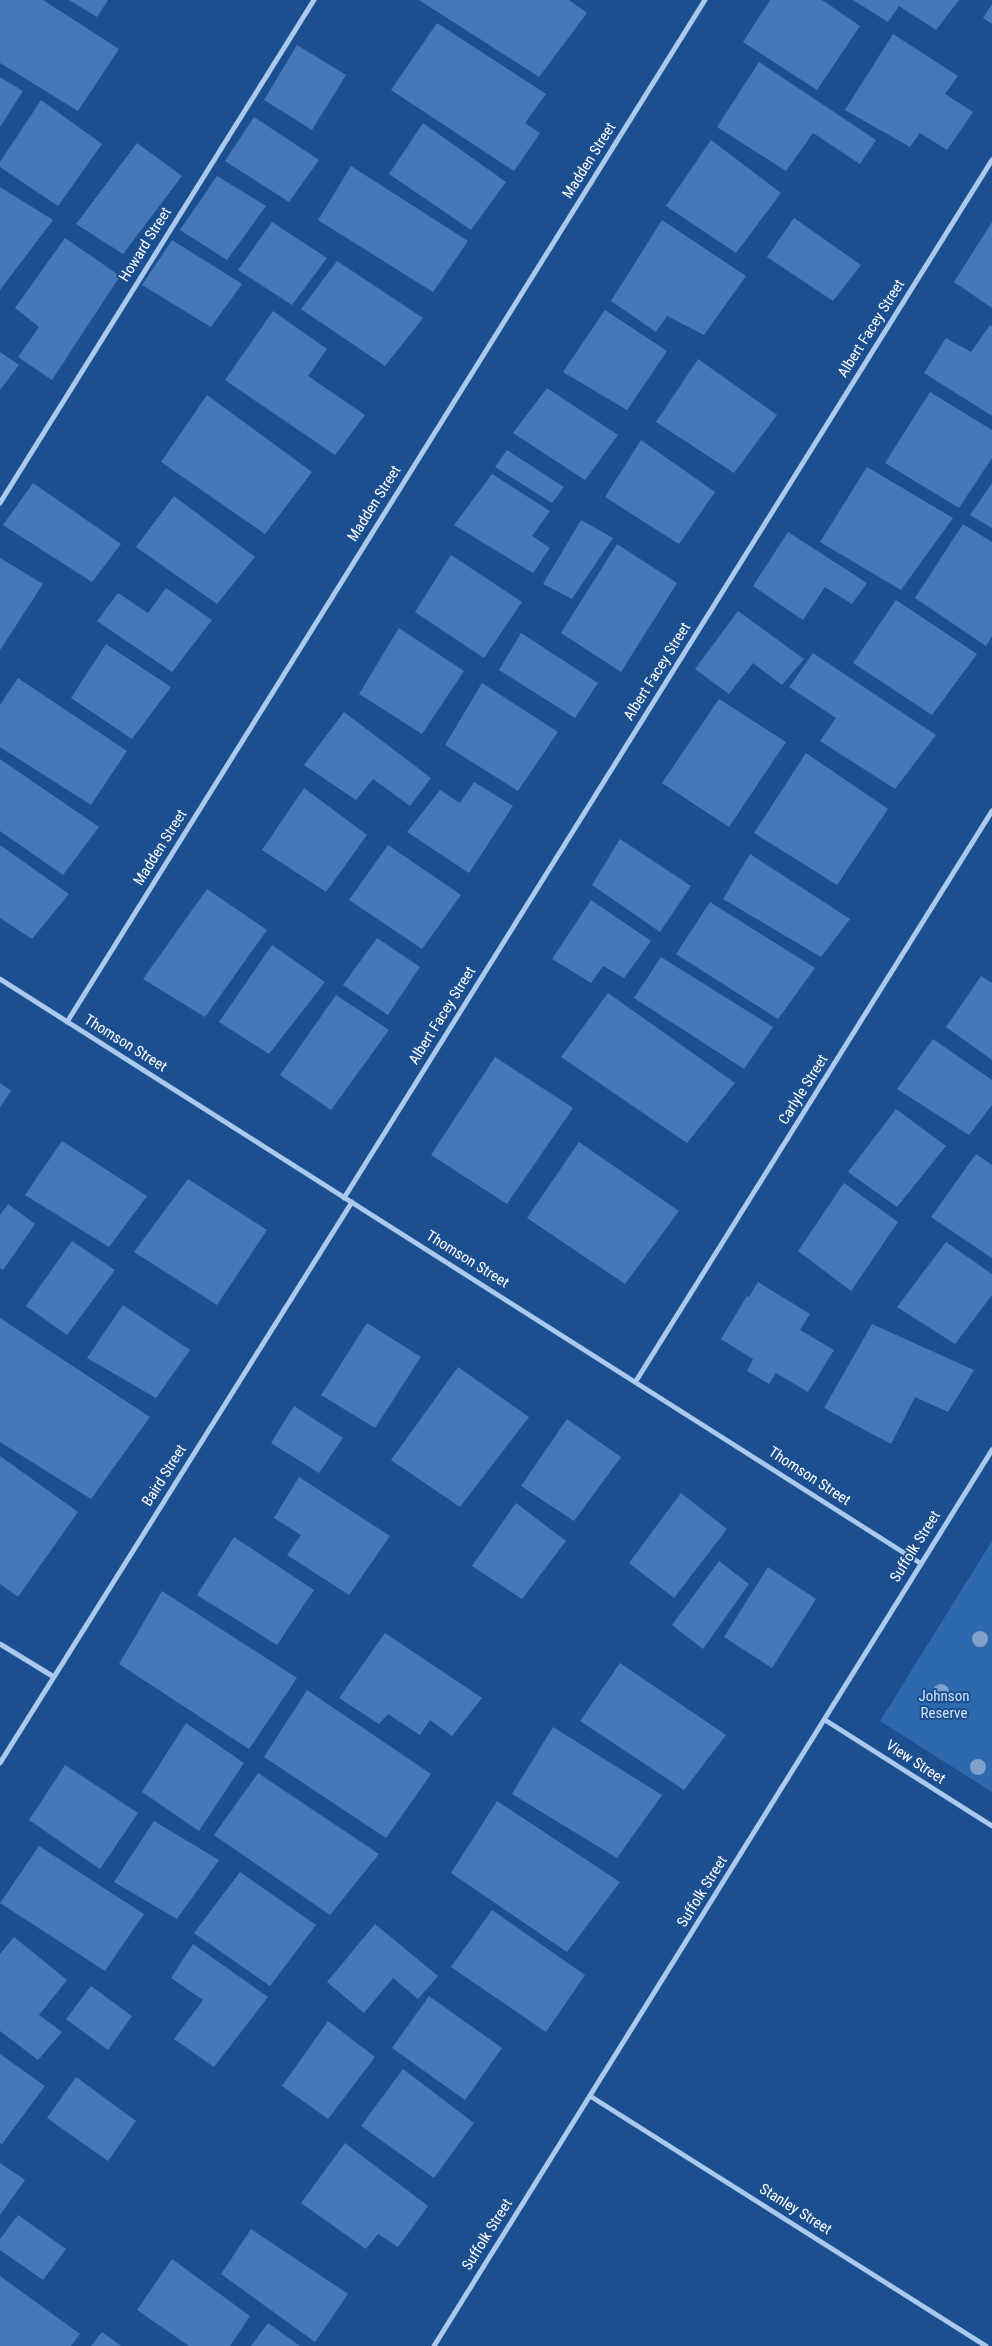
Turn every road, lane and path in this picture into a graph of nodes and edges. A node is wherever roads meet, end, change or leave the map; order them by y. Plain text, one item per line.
1 (314, 0) edge
2 (705, 0) edge
3 (992, 160) edge
4 (0, 503) edge
5 (992, 812) edge
6 (0, 979) edge
7 (67, 1022) junction
8 (344, 1198) junction
9 (352, 1202) junction
10 (636, 1381) junction
11 (992, 1450) edge
12 (920, 1563) junction
13 (0, 1644) edge
14 (54, 1677) junction
15 (825, 1720) junction
16 (0, 1763) edge
17 (992, 1826) edge
18 (590, 2096) junction
19 (434, 2346) edge
20 (986, 2346) edge

1 - 4 street, Howard Street
2 - 7 street, Madden Street
3 - 8 street, Albert Facey Street
5 - 10 street, Carlyle Street
6 - 7 street, Thomson Street
7 - 8 street, Thomson Street
8 - 9 street, Thomson Street
9 - 10 street, Thomson Street
9 - 14 street, Baird Street
10 - 12 street, Thomson Street
11 - 12 street, Suffolk Street
12 - 15 street, Suffolk Street
13 - 14 street
14 - 16 street, Baird Street
15 - 17 street, View Street
15 - 18 street, Suffolk Street
18 - 19 street, Suffolk Street
18 - 20 street, Stanley Street

